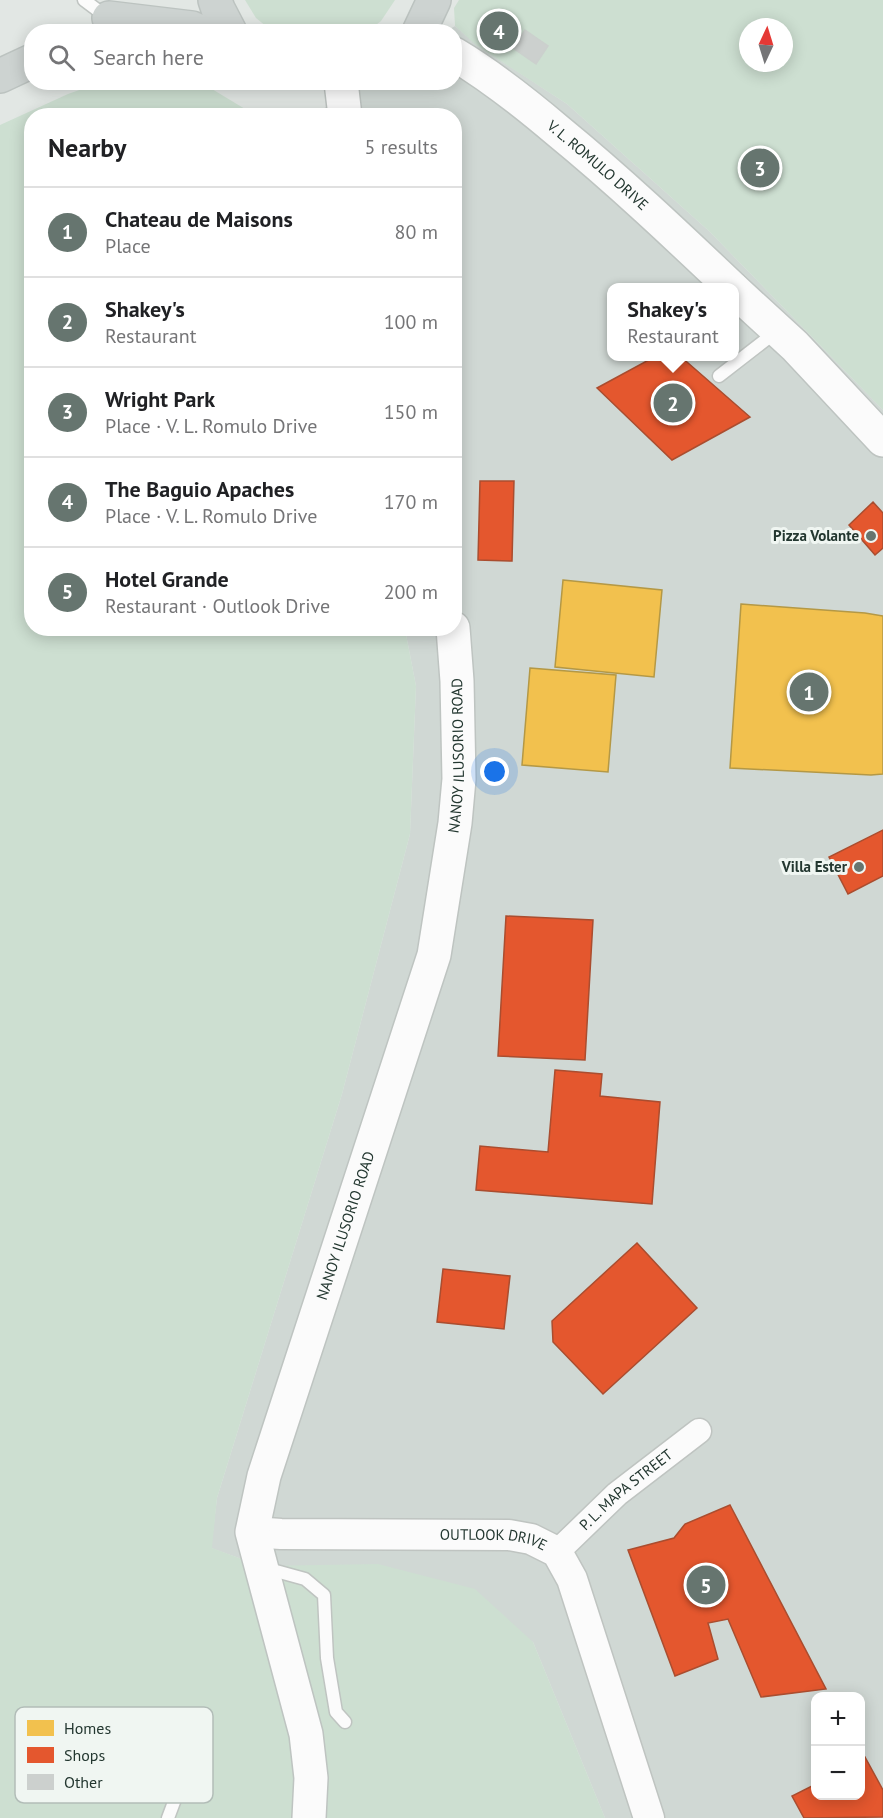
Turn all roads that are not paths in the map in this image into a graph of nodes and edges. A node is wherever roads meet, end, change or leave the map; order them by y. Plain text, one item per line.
1 (216, 0) edge
2 (434, 0) edge
3 (102, 12) edge
4 (170, 24) edge
5 (226, 24) edge
6 (423, 24) edge
7 (462, 59) edge
8 (24, 65) edge
9 (0, 76) edge
10 (342, 90) edge
11 (344, 108) edge
12 (727, 283) edge
13 (739, 294) edge
14 (778, 330) junction
15 (739, 360) edge
16 (738, 361) edge
17 (719, 376) dead end
18 (883, 440) edge
19 (454, 636) edge
20 (699, 1431) dead end
21 (252, 1532) junction
22 (557, 1552) junction
23 (261, 1566) junction
24 (345, 1722) dead end
25 (174, 1803) edge
26 (168, 1818) edge
27 (309, 1818) edge
28 (649, 1818) edge

1 - 5 main road
2 - 6 main road
3 - 4 main road
7 - 12 main road, V. L. ROMULO DRIVE
8 - 9 main road
10 - 11 main road
13 - 14 main road, V. L. ROMULO DRIVE
14 - 15 lane
14 - 18 main road, V. L. ROMULO DRIVE
16 - 17 lane
19 - 21 main road, NANOY ILUSORIO ROAD
20 - 22 street, P. L. MAPA STREET
21 - 22 street, OUTLOOK DRIVE
21 - 23 main road, NANOY ILUSORIO ROAD
22 - 28 street, OUTLOOK DRIVE
23 - 24 lane
23 - 27 main road, NANOY ILUSORIO ROAD
25 - 26 lane

